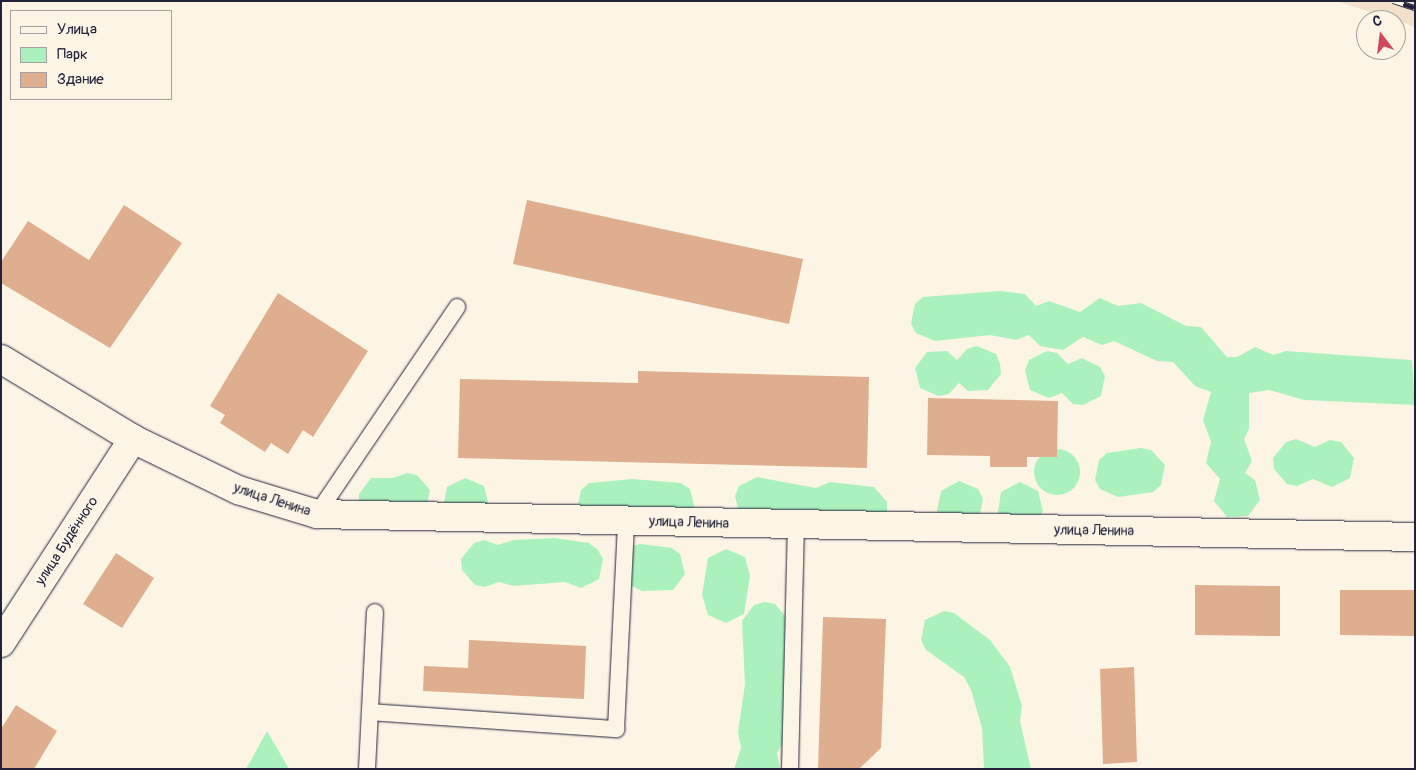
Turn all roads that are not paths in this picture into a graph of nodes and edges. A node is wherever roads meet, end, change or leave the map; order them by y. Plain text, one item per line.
1 (458, 307) dead end
2 (1, 359) edge
3 (133, 439) junction
4 (317, 514) junction
5 (626, 521) junction
6 (796, 526) junction
7 (1415, 537) edge
8 (375, 612) dead end
9 (1, 644) edge
10 (370, 712) junction
11 (367, 769) edge
12 (790, 769) edge

1 - 4 lane
2 - 3 street, улица Ленина
3 - 4 street, улица Ленина
3 - 9 street, улица Будённого
4 - 5 street, улица Ленина
5 - 6 street, улица Ленина
5 - 10 lane
6 - 7 street, улица Ленина
6 - 12 lane
8 - 10 lane
10 - 11 lane

